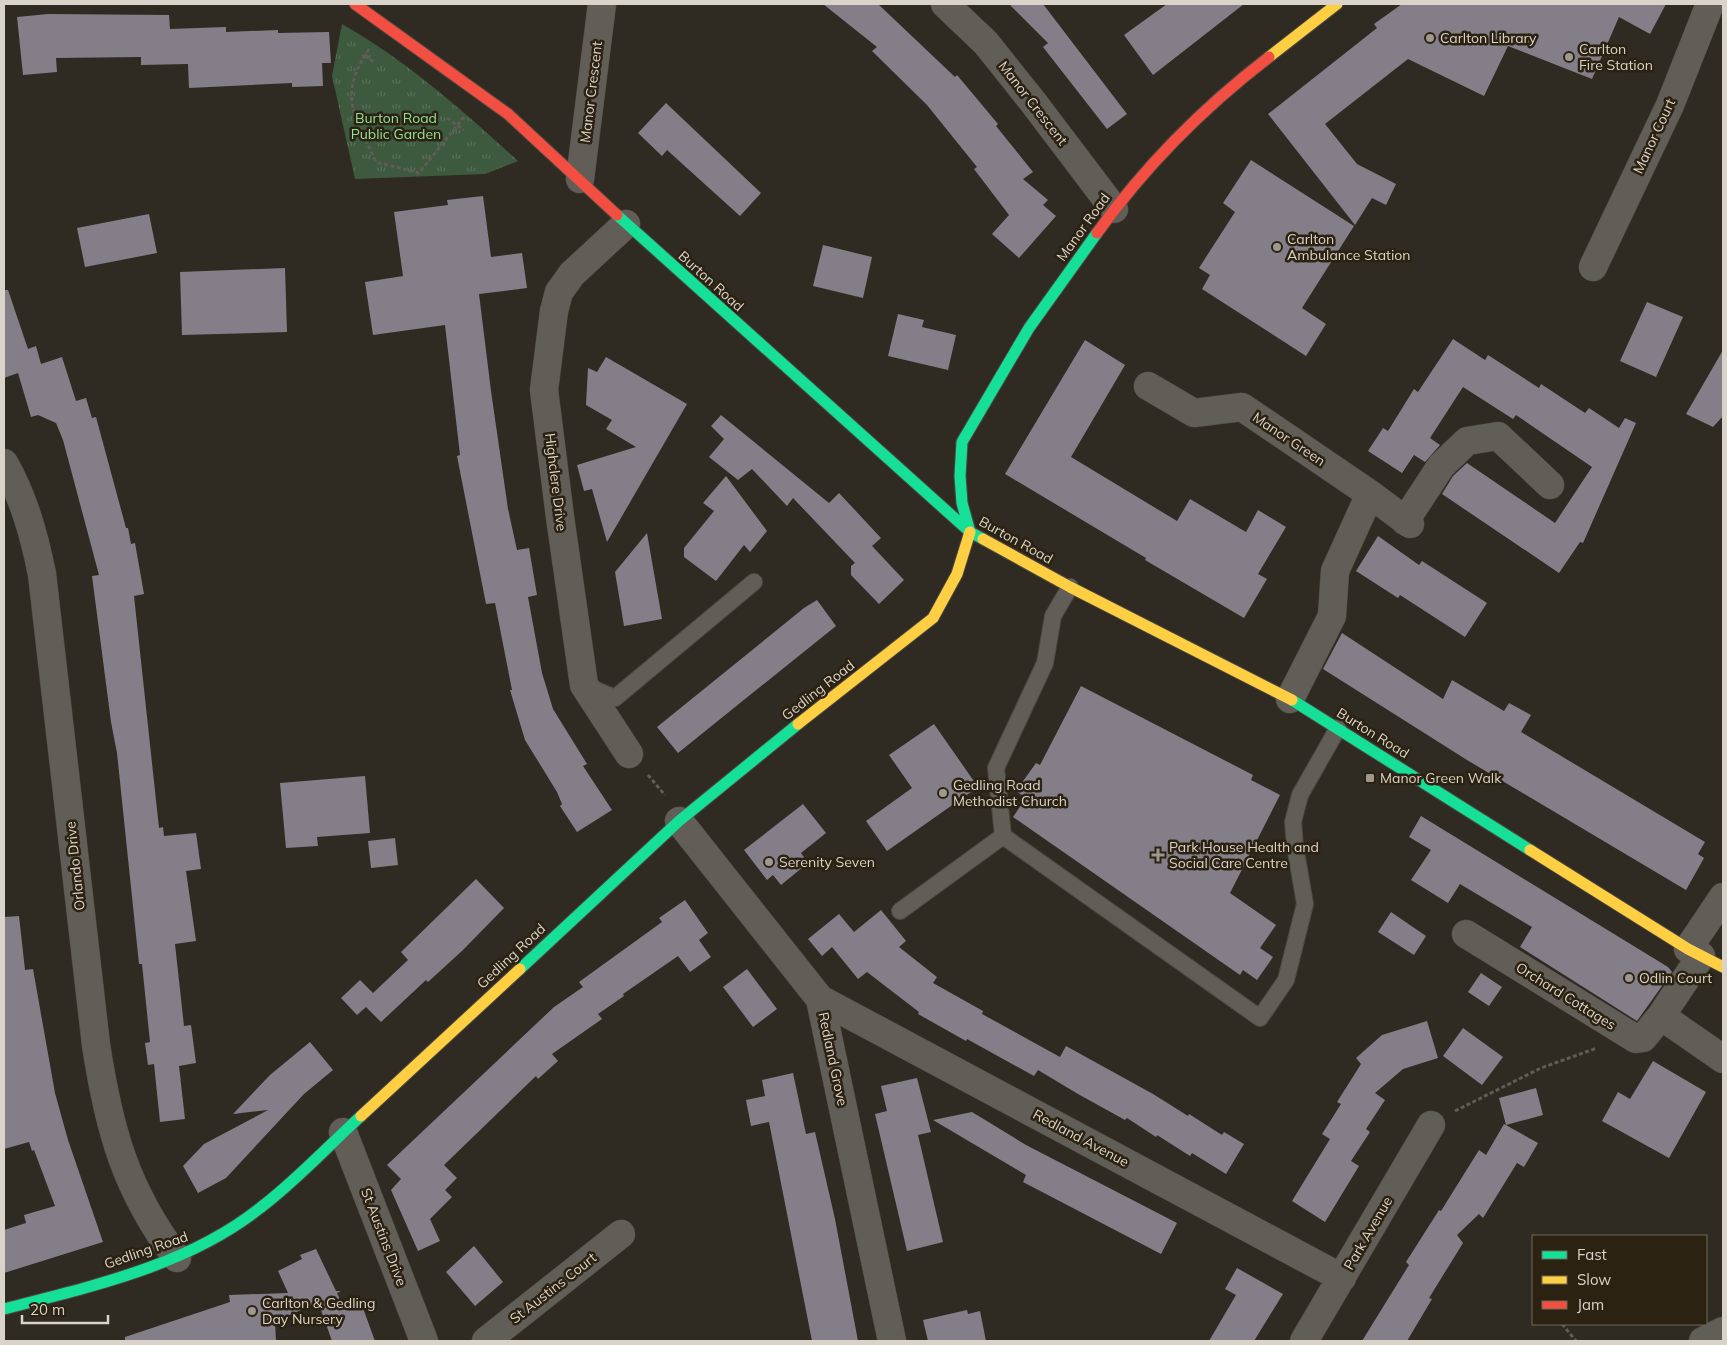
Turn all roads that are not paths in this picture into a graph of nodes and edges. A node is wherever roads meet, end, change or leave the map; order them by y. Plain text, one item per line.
1 (356, 4) edge
2 (602, 4) edge
3 (945, 4) edge
4 (1337, 4) edge
5 (1710, 4) edge
6 (580, 179) junction
7 (1114, 209) junction
8 (626, 224) junction
9 (1593, 267) dead end
10 (1148, 386) dead end
11 (4, 463) edge
12 (1550, 485) dead end
13 (1370, 494) junction
14 (970, 532) junction
15 (754, 582) dead end
16 (1070, 587) junction
17 (584, 685) junction
18 (1290, 699) junction
19 (1338, 728) junction
20 (629, 754) road end
21 (679, 821) junction
22 (1003, 836) junction
23 (1723, 897) edge
24 (900, 910) dead end
25 (1466, 934) dead end
26 (1704, 957) edge
27 (820, 999) junction
28 (1661, 1016) junction
29 (1723, 1059) edge
30 (1430, 1125) road end
31 (343, 1132) junction
32 (621, 1234) dead end
33 (177, 1258) junction
34 (1342, 1278) junction
35 (4, 1309) edge
36 (1723, 1331) edge
37 (424, 1341) edge
38 (486, 1341) edge
39 (892, 1341) edge
40 (1304, 1341) edge
41 (1703, 1341) edge

1 - 6 street, Burton Road
2 - 6 street, Manor Crescent
3 - 7 street, Manor Crescent
4 - 7 street, Manor Road
5 - 9 street, Manor Court
6 - 8 street, Burton Road
7 - 14 street, Manor Road
8 - 14 street, Burton Road
8 - 17 street, Highclere Drive
10 - 13 street, Manor Green
11 - 33 street, Orlando Drive
12 - 13 street
13 - 18 street
14 - 16 street, Burton Road
14 - 21 street, Gedling Road
15 - 17 lane
16 - 18 street, Burton Road
16 - 22 lane
17 - 20 street, Highclere Drive
18 - 19 street, Burton Road
19 - 22 lane
19 - 26 street, Burton Road
21 - 27 street, Redland Grove
21 - 31 street, Gedling Road
22 - 24 lane
23 - 26 street
25 - 28 street, Orchard Cottages
26 - 28 street
27 - 34 street, Redland Avenue
27 - 39 street, Redland Grove
28 - 29 street
30 - 34 street, Park Avenue
31 - 33 street, Gedling Road
31 - 37 street, St Austins Drive
32 - 38 street, St Austins Court
33 - 35 street, Gedling Road
34 - 40 street, Park Avenue
36 - 41 street

